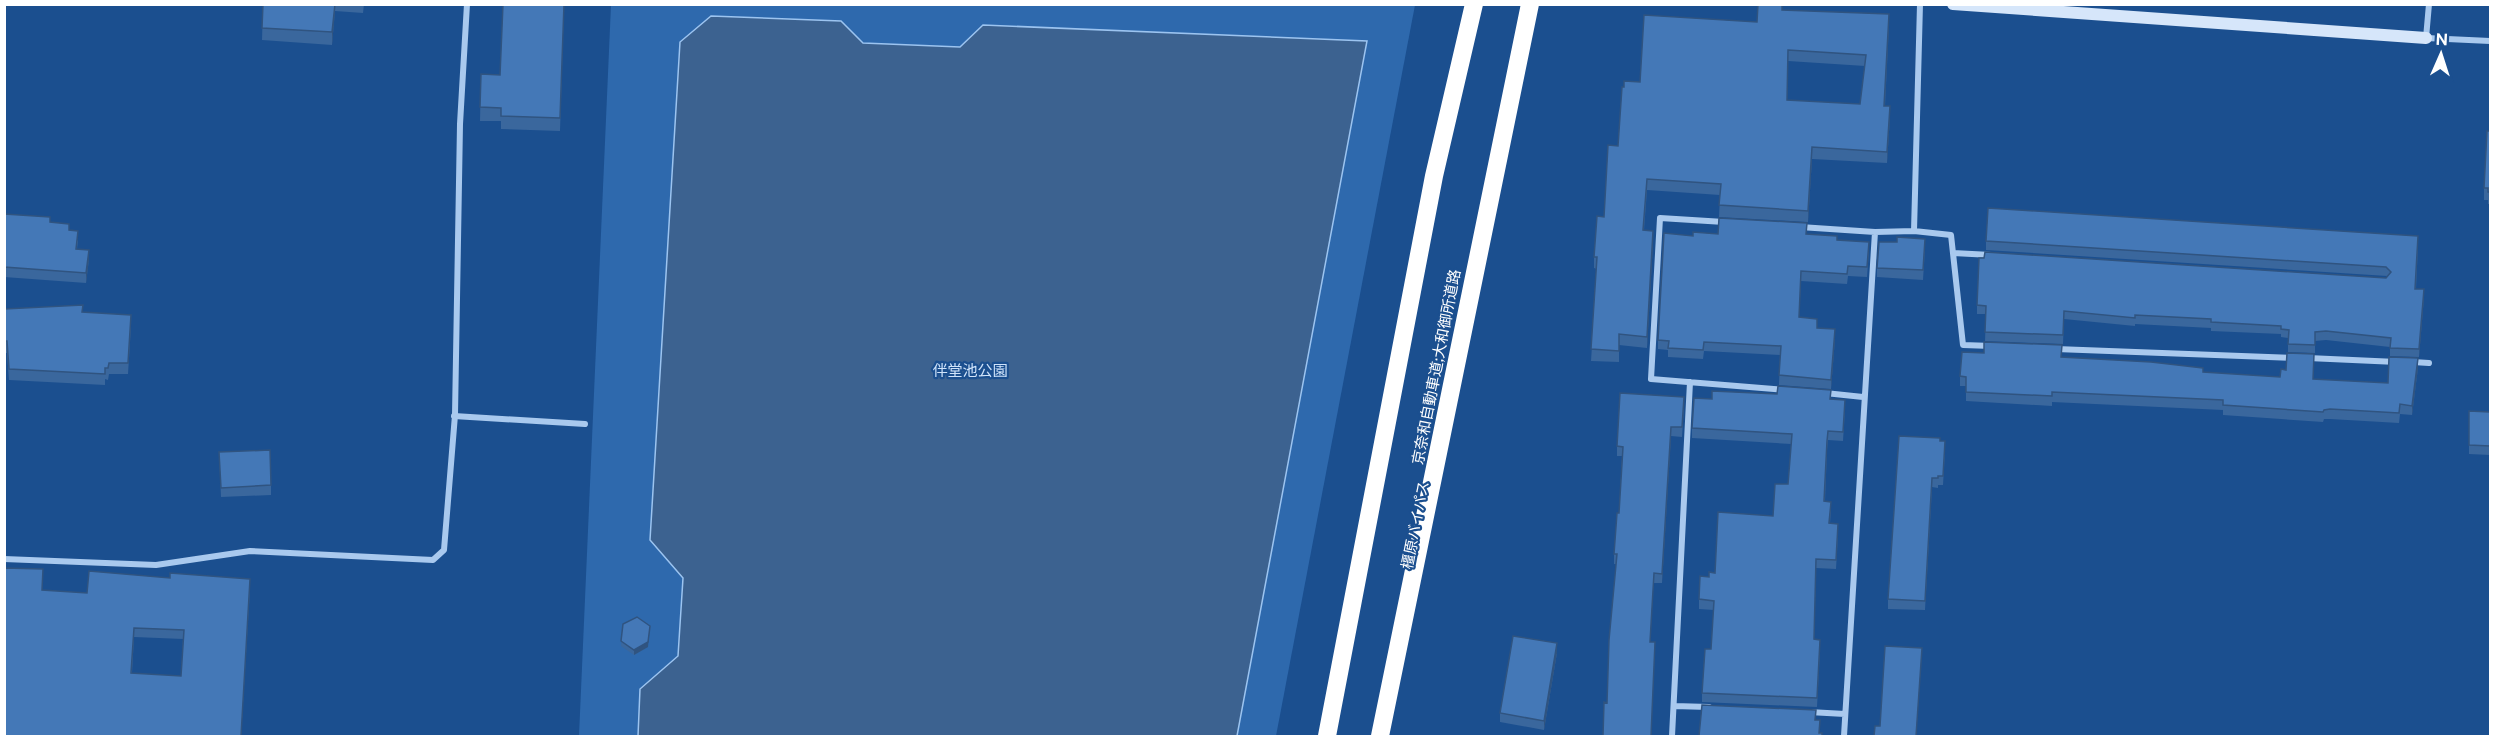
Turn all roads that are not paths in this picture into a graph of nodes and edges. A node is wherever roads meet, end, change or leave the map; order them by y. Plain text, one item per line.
1 (467, 4) edge
2 (1474, 4) edge
3 (1484, 4) edge
4 (1530, 4) edge
5 (1541, 4) edge
6 (1920, 4) edge
7 (1953, 4) edge
8 (2428, 4) edge
9 (2426, 38) junction
10 (2490, 41) edge
11 (1732, 223) edge
12 (1791, 226) edge
13 (1914, 231) junction
14 (1875, 232) junction
15 (1953, 253) junction
16 (2000, 256) edge
17 (1999, 346) edge
18 (2047, 348) edge
19 (2429, 363) dead end
20 (1690, 382) junction
21 (1794, 391) edge
22 (1817, 393) edge
23 (1863, 397) junction
24 (454, 416) junction
25 (585, 424) dead end
26 (4, 559) edge
27 (1674, 706) junction
28 (1720, 708) edge
29 (1800, 711) edge
30 (1845, 714) junction
31 (1327, 736) edge
32 (1338, 736) edge
33 (1380, 736) edge
34 (1392, 736) edge
35 (1672, 736) edge
36 (1844, 736) edge

1 - 24 street
2 - 31 highway
3 - 32 highway, 京奈和自動車道;大和御所道路
4 - 33 highway, 京奈和自動車道;大和御所道路
5 - 34 highway, 橿原バイパス
6 - 13 street
7 - 9 street
8 - 9 street
9 - 10 street
11 - 20 street
12 - 14 street
13 - 14 street
13 - 15 street
14 - 23 street
15 - 16 street
15 - 17 street
18 - 19 street
20 - 21 street
20 - 27 street
22 - 23 street
23 - 30 street
24 - 25 street
24 - 26 street
27 - 28 street
27 - 35 street
29 - 30 street
30 - 36 street

